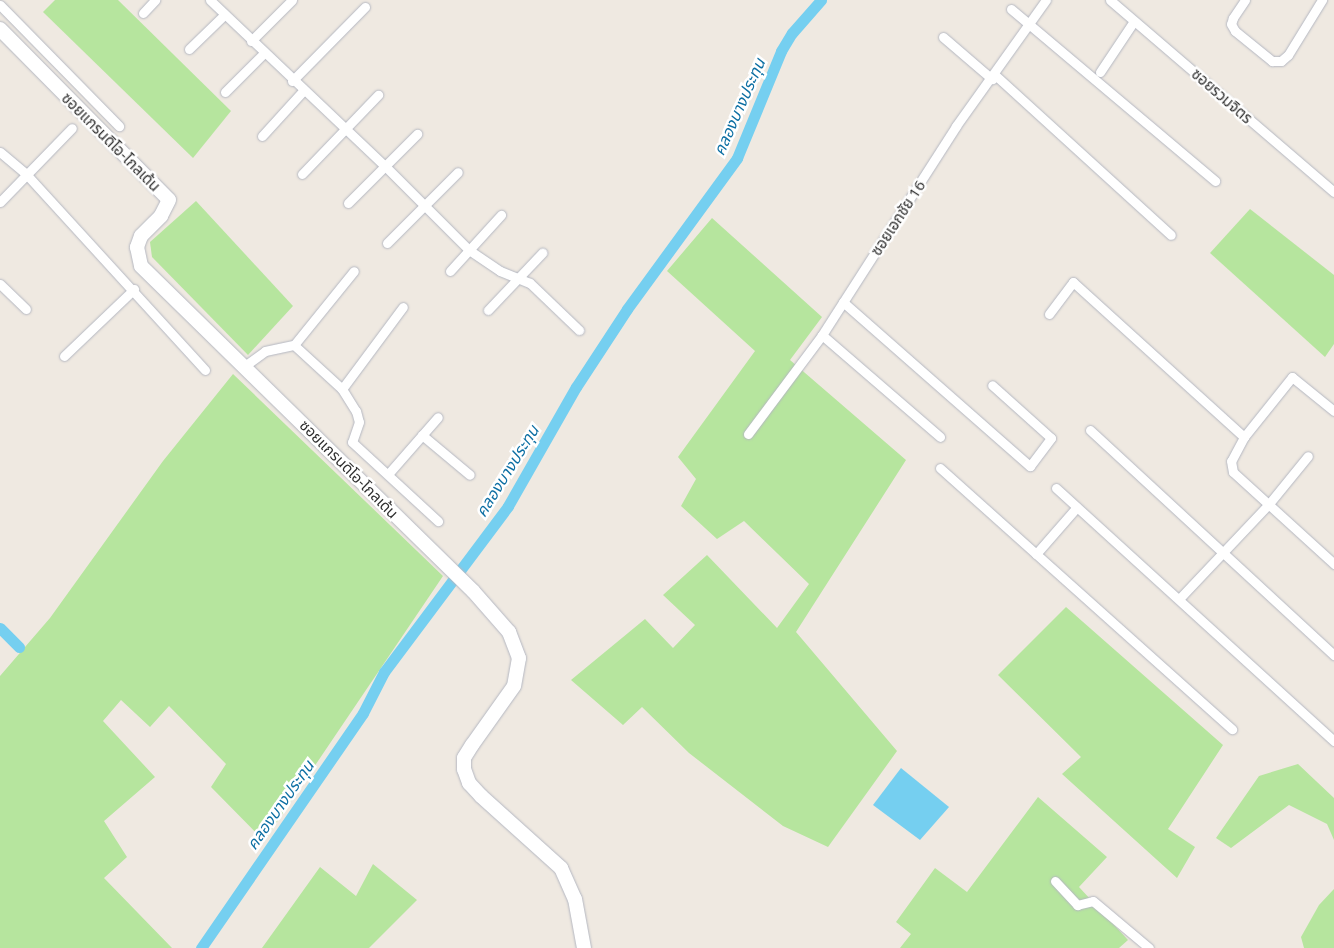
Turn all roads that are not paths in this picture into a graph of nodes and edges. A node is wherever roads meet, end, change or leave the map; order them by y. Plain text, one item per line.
1 (155, 0) edge
2 (210, 0) edge
3 (292, 0) edge
4 (1046, 0) edge
5 (1110, 0) edge
6 (1245, 0) edge
7 (1322, 0) edge
8 (1, 2) edge
9 (365, 7) dead end
10 (1011, 9) dead end
11 (143, 13) dead end
12 (223, 16) junction
13 (1134, 21) junction
14 (1030, 25) junction
15 (0, 29) edge
16 (943, 37) dead end
17 (251, 41) junction
18 (189, 50) dead end
19 (264, 53) junction
20 (1100, 72) dead end
21 (993, 76) junction
22 (292, 80) junction
23 (303, 91) junction
24 (225, 92) dead end
25 (378, 95) dead end
26 (119, 126) dead end
27 (72, 128) dead end
28 (345, 129) junction
29 (417, 134) dead end
30 (262, 136) dead end
31 (0, 152) edge
32 (385, 166) junction
33 (458, 172) dead end
34 (302, 174) dead end
35 (27, 175) junction
36 (1215, 182) dead end
37 (1334, 192) edge
38 (0, 202) edge
39 (348, 203) dead end
40 (425, 205) junction
41 (501, 215) dead end
42 (1171, 235) dead end
43 (387, 243) dead end
44 (469, 250) junction
45 (542, 253) dead end
46 (354, 271) dead end
47 (450, 271) dead end
48 (520, 276) junction
49 (0, 284) edge
50 (134, 289) junction
51 (843, 302) junction
52 (403, 307) dead end
53 (26, 309) dead end
54 (488, 310) dead end
55 (1048, 314) dead end
56 (579, 330) dead end
57 (822, 335) junction
58 (294, 345) junction
59 (64, 356) dead end
60 (246, 365) junction
61 (205, 370) dead end
62 (992, 386) dead end
63 (342, 389) junction
64 (1334, 411) edge
65 (438, 417) dead end
66 (1090, 430) dead end
67 (748, 434) dead end
68 (422, 435) junction
69 (940, 437) dead end
70 (1244, 437) junction
71 (1308, 456) dead end
72 (940, 468) dead end
73 (389, 473) junction
74 (470, 475) dead end
75 (1056, 488) dead end
76 (1268, 505) junction
77 (1077, 507) junction
78 (438, 521) dead end
79 (1223, 553) junction
80 (1036, 554) junction
81 (1334, 564) edge
82 (1179, 599) junction
83 (1334, 655) edge
84 (1232, 729) dead end
85 (1334, 741) edge
86 (1055, 881) dead end
87 (584, 948) edge
88 (1149, 948) edge

1 - 11 street
2 - 12 street
3 - 17 street
4 - 14 street, ซอยเอกชัย 16
5 - 13 street, ซอยรวมจิตร
6 - 7 street
8 - 26 street
9 - 22 street
10 - 14 street
12 - 17 street
12 - 18 street
13 - 20 street
13 - 37 street, ซอยรวมจิตร
14 - 21 street, ซอยเอกชัย 16
14 - 36 street
15 - 60 street, ซอยแกรนดิโอ-โกลเด้น
16 - 21 street
17 - 19 street
19 - 22 street
19 - 24 street
21 - 42 street
21 - 51 street, ซอยเอกชัย 16
22 - 23 street
23 - 28 street
23 - 30 street
25 - 28 street
27 - 35 street
28 - 32 street
28 - 34 street
29 - 32 street
31 - 35 street
32 - 39 street
32 - 40 street
33 - 40 street
35 - 38 street
35 - 50 street
40 - 43 street
40 - 44 street
41 - 44 street
44 - 47 street
44 - 48 street
45 - 48 street
46 - 58 street
48 - 54 street
48 - 56 street
49 - 53 street
50 - 59 street
50 - 61 street
51 - 57 street, ซอยเอกชัย 16
51 - 62 street
52 - 63 street
55 - 70 street
57 - 67 street, ซอยเอกชัย 16
57 - 69 street
58 - 60 street
58 - 63 street
60 - 87 street, ซอยแกรนดิโอ-โกลเด้น
63 - 73 street
64 - 70 street
65 - 68 street
66 - 79 street
68 - 73 street
68 - 74 street
70 - 76 street
71 - 76 street
72 - 80 street
73 - 78 street
75 - 77 street
76 - 79 street
76 - 81 street
77 - 80 street
77 - 82 street
79 - 82 street
79 - 83 street
80 - 84 street
82 - 85 street
86 - 88 street

